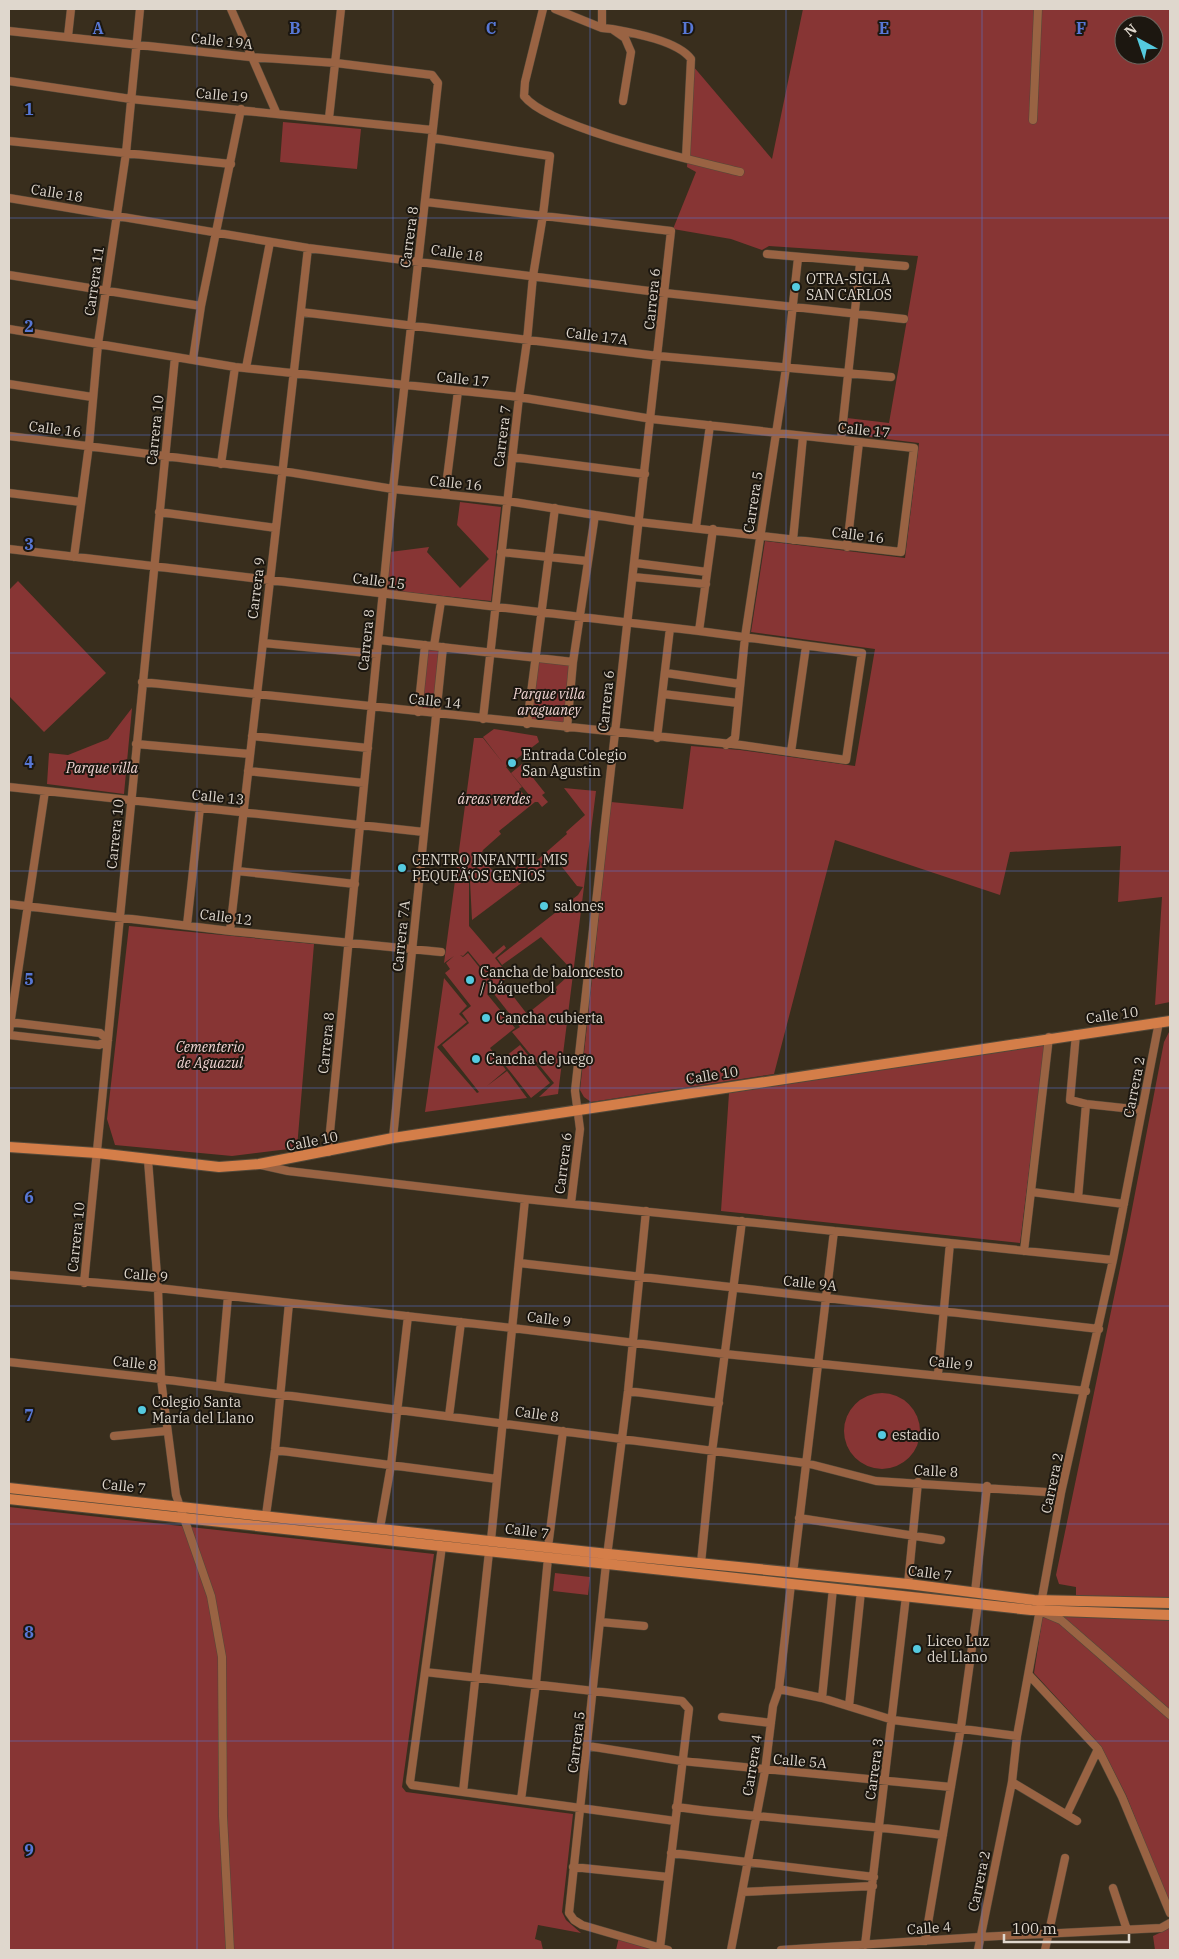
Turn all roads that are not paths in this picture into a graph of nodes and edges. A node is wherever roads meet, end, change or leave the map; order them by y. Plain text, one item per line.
1 (71, 9) edge
2 (140, 9) edge
3 (231, 9) edge
4 (341, 9) edge
5 (543, 9) edge
6 (555, 9) edge
7 (602, 9) edge
8 (1038, 9) edge
9 (602, 28) junction
10 (612, 29) junction
11 (9, 32) edge
12 (68, 36) junction
13 (136, 44) junction
14 (250, 57) junction
15 (336, 63) junction
16 (432, 75) joint
17 (9, 81) edge
18 (131, 99) junction
19 (623, 101) dead end
20 (241, 109) junction
21 (276, 112) junction
22 (329, 118) junction
23 (1033, 120) dead end
24 (432, 134) junction
25 (9, 141) edge
26 (126, 153) junction
27 (550, 156) joint
28 (686, 158) junction
29 (231, 164) junction
30 (740, 172) dead end
31 (9, 198) edge
32 (426, 202) junction
33 (117, 215) junction
34 (543, 215) junction
35 (217, 234) junction
36 (270, 242) junction
37 (308, 248) junction
38 (767, 254) dead end
39 (798, 258) junction
40 (418, 260) junction
41 (860, 264) junction
42 (905, 266) dead end
43 (9, 275) edge
44 (533, 276) junction
45 (105, 291) junction
46 (665, 293) junction
47 (201, 306) junction
48 (793, 306) junction
49 (301, 312) junction
50 (854, 313) junction
51 (904, 319) dead end
52 (411, 325) junction
53 (9, 330) edge
54 (527, 341) junction
55 (98, 344) junction
56 (658, 356) junction
57 (176, 357) junction
58 (193, 359) junction
59 (235, 366) junction
60 (246, 368) junction
61 (786, 368) junction
62 (294, 374) junction
63 (847, 374) junction
64 (891, 377) dead end
65 (9, 384) edge
66 (404, 385) junction
67 (458, 391) junction
68 (92, 397) junction
69 (519, 397) junction
70 (652, 418) junction
71 (710, 425) junction
72 (777, 432) junction
73 (9, 436) edge
74 (803, 436) junction
75 (841, 440) junction
76 (859, 442) junction
77 (89, 446) junction
78 (164, 457) junction
79 (512, 457) junction
80 (221, 464) junction
81 (282, 471) junction
82 (645, 474) junction
83 (393, 489) junction
84 (9, 493) edge
85 (446, 494) junction
86 (507, 501) junction
87 (81, 502) junction
88 (555, 508) junction
89 (159, 512) junction
90 (595, 515) junction
91 (639, 522) junction
92 (696, 527) junction
93 (276, 528) junction
94 (713, 530) junction
95 (760, 536) junction
96 (793, 540) junction
97 (847, 547) junction
98 (9, 549) edge
99 (501, 552) junction
100 (901, 552) joint
101 (74, 557) junction
102 (550, 557) junction
103 (587, 561) junction
104 (635, 563) junction
105 (153, 566) junction
106 (707, 572) junction
107 (633, 577) junction
108 (270, 580) junction
109 (706, 584) junction
110 (383, 594) junction
111 (441, 601) junction
112 (494, 607) junction
113 (540, 612) junction
114 (580, 617) junction
115 (627, 623) junction
116 (670, 628) junction
117 (699, 631) junction
118 (746, 637) junction
119 (379, 640) junction
120 (263, 643) junction
121 (430, 646) junction
122 (806, 646) junction
123 (443, 648) junction
124 (490, 653) junction
125 (377, 654) junction
126 (535, 658) junction
127 (573, 662) junction
128 (666, 673) junction
129 (142, 682) junction
130 (740, 684) junction
131 (257, 694) junction
132 (662, 694) junction
133 (738, 703) junction
134 (372, 707) junction
135 (418, 712) junction
136 (436, 714) junction
137 (483, 719) junction
138 (527, 724) junction
139 (567, 728) junction
140 (616, 733) junction
141 (252, 736) junction
142 (657, 738) junction
143 (136, 744) junction
144 (726, 745) junction
145 (368, 748) junction
146 (791, 752) junction
147 (250, 754) junction
148 (248, 771) junction
149 (364, 783) junction
150 (9, 787) edge
151 (45, 791) junction
152 (131, 800) junction
153 (200, 807) junction
154 (243, 812) junction
155 (360, 825) junction
156 (424, 832) junction
157 (236, 871) junction
158 (354, 884) junction
159 (9, 904) edge
160 (27, 906) junction
161 (120, 916) junction
162 (187, 925) junction
163 (230, 931) junction
164 (349, 943) junction
165 (412, 949) junction
166 (442, 952) dead end
167 (1170, 1021) edge
168 (10, 1022) edge
169 (1159, 1022) junction
170 (9, 1034) edge
171 (1076, 1034) junction
172 (1049, 1037) junction
173 (108, 1040) junction
174 (1086, 1104) junction
175 (577, 1110) junction
176 (1142, 1110) junction
177 (393, 1138) junction
178 (9, 1147) edge
179 (328, 1152) junction
180 (97, 1153) junction
181 (148, 1160) junction
182 (258, 1164) junction
183 (1032, 1192) junction
184 (1078, 1198) junction
185 (525, 1199) junction
186 (571, 1203) junction
187 (1124, 1204) junction
188 (646, 1211) junction
189 (742, 1221) junction
190 (834, 1231) junction
191 (950, 1243) junction
192 (1024, 1250) junction
193 (1113, 1260) junction
194 (519, 1263) junction
195 (9, 1275) edge
196 (639, 1276) junction
197 (84, 1283) junction
198 (158, 1288) junction
199 (733, 1288) junction
200 (228, 1296) junction
201 (826, 1297) junction
202 (289, 1303) junction
203 (943, 1312) junction
204 (408, 1316) junction
205 (461, 1322) junction
206 (512, 1328) junction
207 (1099, 1329) junction
208 (634, 1342) junction
209 (725, 1354) junction
210 (9, 1362) edge
211 (818, 1363) junction
212 (938, 1374) junction
213 (161, 1379) junction
214 (220, 1386) junction
215 (628, 1391) junction
216 (1086, 1391) junction
217 (281, 1395) junction
218 (719, 1402) junction
219 (397, 1410) junction
220 (449, 1416) junction
221 (504, 1422) junction
222 (166, 1431) junction
223 (563, 1431) junction
224 (114, 1436) dead end
225 (622, 1440) junction
226 (275, 1450) junction
227 (712, 1452) junction
228 (806, 1463) junction
229 (391, 1465) junction
230 (498, 1479) junction
231 (918, 1482) junction
232 (987, 1486) junction
233 (9, 1488) edge
234 (1061, 1493) junction
235 (9, 1499) edge
236 (178, 1505) junction
237 (266, 1516) junction
238 (182, 1517) junction
239 (799, 1518) junction
240 (380, 1528) junction
241 (913, 1536) junction
242 (490, 1540) junction
243 (941, 1540) dead end
244 (442, 1546) junction
245 (548, 1548) junction
246 (489, 1552) junction
247 (548, 1558) junction
248 (607, 1559) junction
249 (701, 1563) junction
250 (793, 1573) junction
251 (791, 1584) junction
252 (908, 1584) junction
253 (833, 1588) junction
254 (861, 1592) junction
255 (975, 1592) junction
256 (906, 1596) junction
257 (1042, 1600) junction
258 (1170, 1603) edge
259 (978, 1604) junction
260 (1040, 1611) junction
261 (1170, 1615) edge
262 (600, 1622) junction
263 (644, 1626) dead end
264 (426, 1672) junction
265 (1029, 1675) junction
266 (477, 1676) junction
267 (536, 1683) junction
268 (780, 1689) junction
269 (594, 1690) junction
270 (822, 1698) junction
271 (849, 1706) junction
272 (1170, 1715) edge
273 (722, 1717) dead end
274 (893, 1720) junction
275 (771, 1722) junction
276 (961, 1727) junction
277 (1017, 1736) junction
278 (588, 1746) junction
279 (1098, 1749) junction
280 (682, 1761) junction
281 (765, 1771) junction
282 (885, 1781) junction
283 (1012, 1782) junction
284 (951, 1788) junction
285 (463, 1792) junction
286 (521, 1800) junction
287 (676, 1807) junction
288 (581, 1808) junction
289 (1067, 1814) junction
290 (756, 1818) junction
291 (675, 1821) junction
292 (1076, 1821) dead end
293 (878, 1828) junction
294 (943, 1835) junction
295 (671, 1853) junction
296 (1064, 1858) dead end
297 (747, 1862) junction
298 (574, 1868) junction
299 (668, 1877) junction
300 (874, 1877) junction
301 (873, 1886) junction
302 (1113, 1888) dead end
303 (742, 1892) junction
304 (1170, 1913) edge
305 (1169, 1924) edge
306 (1127, 1930) junction
307 (1049, 1935) junction
308 (980, 1937) junction
309 (925, 1941) junction
310 (865, 1945) junction
311 (844, 1948) edge
312 (664, 1949) edge
313 (230, 1950) edge
314 (731, 1950) edge
315 (781, 1950) edge
316 (978, 1950) edge
317 (1045, 1950) edge

1 - 12 street
2 - 13 street, Carrera 11
3 - 14 street
4 - 15 street
5 - 28 street
6 - 9 street
7 - 9 street
8 - 23 street
9 - 10 street
10 - 19 street
10 - 28 street
11 - 12 street, Calle 19A
12 - 13 street, Calle 19A
13 - 14 street, Calle 19A
13 - 18 street, Carrera 11
14 - 15 street, Calle 19A
14 - 21 street
15 - 16 street, Calle 19A
15 - 22 street
16 - 24 street, Carrera 8
17 - 18 street, Calle 19
18 - 20 street, Calle 19
18 - 26 street, Carrera 11
20 - 21 street, Calle 19
20 - 29 street
21 - 22 street, Calle 19
22 - 24 street, Calle 19
24 - 27 street, Calle 19
24 - 32 street, Carrera 8
25 - 26 street
26 - 29 street
26 - 33 street, Carrera 11
27 - 34 street, Carrera 7
28 - 30 street
29 - 35 street
31 - 33 street, Calle 18
32 - 34 street
32 - 40 street, Carrera 8
33 - 35 street, Calle 18
33 - 45 street, Carrera 11
34 - 44 street, Carrera 7
34 - 46 street, Carrera 6
35 - 36 street, Calle 18
35 - 47 street
36 - 37 street, Calle 18
36 - 60 street
37 - 40 street, Calle 18
37 - 49 street, Carrera 9
38 - 39 street
39 - 41 street
39 - 48 street, Carrera 5
40 - 44 street, Calle 18
40 - 52 street, Carrera 8
41 - 42 street
41 - 50 street
43 - 45 street
44 - 46 street, Calle 18
44 - 54 street, Carrera 7
45 - 47 street
45 - 55 street, Carrera 11
46 - 48 street, Calle 18
46 - 56 street, Carrera 6
47 - 58 street
48 - 50 street, Calle 18
48 - 61 street, Carrera 5
49 - 52 street, Calle 17A
49 - 62 street, Carrera 9
50 - 51 street, Calle 18
50 - 63 street
52 - 54 street, Calle 17A
52 - 66 street, Carrera 8
53 - 55 street, Calle 17
54 - 56 street, Calle 17A
54 - 69 street, Carrera 7
55 - 57 street, Calle 17
55 - 68 street, Carrera 11
56 - 61 street, Calle 17A
56 - 70 street, Carrera 6
57 - 58 street, Calle 17
57 - 78 street, Carrera 10
58 - 59 street, Calle 17
59 - 60 street, Calle 17
59 - 80 street
60 - 62 street, Calle 17
61 - 63 street, Calle 17A
61 - 72 street, Carrera 5
62 - 66 street, Calle 17
62 - 81 street, Carrera 9
63 - 64 street, Calle 17A
63 - 75 street
65 - 68 street
66 - 67 street, Calle 17
66 - 83 street, Carrera 8
67 - 69 street, Calle 17
67 - 85 street
68 - 77 street, Carrera 11
69 - 70 street, Calle 17
69 - 79 street, Carrera 7
70 - 71 street, Calle 17
70 - 82 street, Carrera 6
71 - 72 street, Calle 17
71 - 92 street
72 - 74 street, Calle 17
72 - 95 street, Carrera 5
73 - 77 street, Calle 16
74 - 75 street, Calle 17
74 - 96 street
75 - 76 street, Calle 17
76 - 97 street
76 - 100 street, Calle 17
77 - 78 street, Calle 16
77 - 87 street, Carrera 11
78 - 80 street, Calle 16
78 - 89 street, Carrera 10
79 - 82 street
79 - 86 street, Carrera 7
80 - 81 street, Calle 16
81 - 83 street, Calle 16
81 - 93 street, Carrera 9
82 - 91 street, Carrera 6
83 - 85 street, Calle 16
83 - 110 street, Carrera 8
84 - 87 street
85 - 86 street, Calle 16
86 - 88 street, Calle 16
86 - 99 street, Carrera 7
87 - 101 street, Carrera 11
88 - 90 street, Calle 16
88 - 102 street
89 - 93 street
89 - 105 street, Carrera 10
90 - 91 street, Calle 16
90 - 103 street
91 - 92 street, Calle 16
91 - 104 street, Carrera 6
92 - 94 street, Calle 16
93 - 108 street, Carrera 9
94 - 95 street, Calle 16
94 - 106 street
95 - 96 street, Calle 16
95 - 118 street, Carrera 5
96 - 97 street, Calle 16
97 - 100 street, Calle 16
98 - 101 street, Calle 15
99 - 102 street
99 - 112 street, Carrera 7
101 - 105 street, Calle 15
102 - 103 street
102 - 113 street
103 - 114 street
104 - 106 street
104 - 107 street, Carrera 6
105 - 108 street, Calle 15
105 - 129 street, Carrera 10
106 - 109 street
107 - 109 street
107 - 115 street, Carrera 6
108 - 110 street, Calle 15
108 - 120 street, Carrera 9
109 - 117 street
110 - 111 street, Calle 15
110 - 119 street, Carrera 8
111 - 112 street, Calle 15
111 - 121 street
112 - 113 street, Calle 15
112 - 124 street, Carrera 7
113 - 114 street, Calle 15
113 - 126 street
114 - 115 street, Calle 15
114 - 127 street
115 - 116 street, Calle 15
115 - 140 street, Carrera 6
116 - 117 street, Calle 15
116 - 128 street
117 - 118 street, Calle 15
118 - 122 street, Calle 15
118 - 130 street, Carrera 5
119 - 121 street
119 - 125 street, Carrera 8
120 - 125 street
120 - 131 street, Carrera 9
121 - 123 street
121 - 135 street
122 - 146 street
122 - 146 street, Calle 15
123 - 124 street
123 - 136 street, Carrera 7A
124 - 126 street
124 - 137 street, Carrera 7
125 - 134 street, Carrera 8
126 - 127 street
126 - 138 street
127 - 139 street
128 - 130 street
128 - 132 street
129 - 131 street, Calle 14
129 - 143 street, Carrera 10
130 - 133 street, Carrera 5
131 - 134 street, Calle 14
131 - 141 street, Carrera 9
132 - 133 street
132 - 142 street
133 - 144 street, Carrera 5
134 - 135 street, Calle 14
134 - 145 street, Carrera 8
135 - 136 street, Calle 14
136 - 137 street, Calle 14
136 - 156 street, Carrera 7A
137 - 138 street, Calle 14
138 - 139 street, Calle 14
139 - 140 street, Calle 14
140 - 142 street, Calle 14
140 - 175 street, Carrera 6
141 - 145 street
141 - 147 street, Carrera 9
142 - 144 street, Calle 14
143 - 147 street
143 - 152 street, Carrera 10
144 - 146 street, Calle 14
145 - 149 street, Carrera 8
147 - 148 street, Carrera 9
148 - 149 street
148 - 154 street, Carrera 9
149 - 155 street, Carrera 8
150 - 151 street, Calle 13
151 - 152 street, Calle 13
151 - 160 street
152 - 153 street, Calle 13
152 - 161 street, Carrera 10
153 - 154 street, Calle 13
153 - 162 street
154 - 155 street, Calle 13
154 - 157 street, Carrera 9
155 - 156 street, Calle 13
155 - 158 street, Carrera 8
156 - 165 street, Carrera 7A
157 - 158 street
157 - 163 street, Carrera 9
158 - 164 street, Carrera 8
159 - 160 street, Calle 12
160 - 161 street, Calle 12
160 - 168 street
161 - 162 street, Calle 12
161 - 173 street, Carrera 10
162 - 163 street, Calle 12
163 - 164 street, Calle 12
164 - 165 street, Calle 12
164 - 179 street, Carrera 8
165 - 166 street, Calle 12
165 - 177 street, Carrera 7A
167 - 169 main road, Calle 10
168 - 170 street
168 - 173 street
169 - 171 main road, Calle 10
169 - 176 street, Carrera 2
170 - 173 street
171 - 172 main road, Calle 10
171 - 174 street
172 - 175 main road, Calle 10
172 - 183 street
173 - 180 street, Carrera 10
174 - 176 street
174 - 184 street
175 - 177 main road, Calle 10
175 - 186 street, Carrera 6
176 - 187 street, Carrera 2
177 - 179 main road, Calle 10
178 - 180 main road, Calle 10
179 - 182 main road, Calle 10
180 - 181 main road, Calle 10
180 - 197 street, Carrera 10
181 - 182 main road, Calle 10
181 - 198 street
182 - 185 street, Calle 10
183 - 184 street
183 - 192 street
184 - 187 street
185 - 186 street, Calle 10
185 - 194 street
186 - 188 street, Calle 10
187 - 193 street, Carrera 2
188 - 189 street, Calle 10
188 - 196 street
189 - 190 street, Calle 10
189 - 199 street
190 - 191 street, Calle 10
190 - 201 street
191 - 192 street, Calle 10
191 - 203 street
192 - 193 street, Calle 10
193 - 207 street, Carrera 2
194 - 196 street, Calle 9A
194 - 206 street
195 - 197 street, Calle 9
196 - 199 street, Calle 9A
196 - 208 street
197 - 198 street, Calle 9
198 - 200 street, Calle 9
198 - 213 street
199 - 201 street, Calle 9A
199 - 209 street
200 - 202 street, Calle 9
200 - 214 street
201 - 203 street, Calle 9A
201 - 211 street
202 - 204 street, Calle 9
202 - 217 street
203 - 207 street, Calle 9A
203 - 212 street
204 - 205 street, Calle 9
204 - 219 street
205 - 206 street, Calle 9
205 - 220 street
206 - 208 street, Calle 9
206 - 221 street
207 - 216 street, Carrera 2
208 - 209 street, Calle 9
208 - 215 street
209 - 211 street, Calle 9
209 - 218 street
210 - 213 street, Calle 8
211 - 212 street, Calle 9
211 - 228 street
212 - 216 street, Calle 9
213 - 214 street, Calle 8
213 - 222 street
214 - 217 street, Calle 8
215 - 218 street
215 - 225 street
216 - 234 street, Carrera 2
217 - 219 street, Calle 8
217 - 226 street
218 - 227 street
219 - 220 street, Calle 8
219 - 229 street
220 - 221 street, Calle 8
221 - 223 street, Calle 8
221 - 230 street
222 - 224 street
222 - 236 street
223 - 225 street, Calle 8
223 - 245 street
225 - 227 street, Calle 8
225 - 248 street
226 - 229 street
226 - 237 street
227 - 228 street, Calle 8
227 - 249 street
228 - 231 street, Calle 8
228 - 239 street
229 - 230 street
229 - 240 street
230 - 242 street
231 - 232 street, Calle 8
231 - 241 street
232 - 234 street, Calle 8
232 - 255 street
233 - 236 main road, Calle 7
234 - 257 street, Carrera 2
235 - 238 main road, Calle 7
236 - 237 main road, Calle 7
236 - 238 street
237 - 240 main road, Calle 7
238 - 244 main road, Calle 7
238 - 313 street
239 - 241 street
239 - 250 street
240 - 242 main road, Calle 7
241 - 243 street
241 - 252 street
242 - 245 main road, Calle 7
244 - 246 main road, Calle 7
244 - 264 street
245 - 248 main road, Calle 7
246 - 247 main road, Calle 7
246 - 266 street
247 - 248 main road, Calle 7
247 - 267 street
248 - 249 main road, Calle 7
248 - 251 main road, Calle 7
248 - 262 street, Carrera 5
249 - 250 main road, Calle 7
250 - 252 main road, Calle 7
251 - 253 main road, Calle 7
251 - 268 street, Carrera 4
252 - 255 main road, Calle 7
253 - 254 main road, Calle 7
253 - 270 street
254 - 256 main road, Calle 7
254 - 271 street
255 - 257 main road, Calle 7
256 - 259 main road, Calle 7
256 - 274 street, Carrera 3
257 - 258 main road, Calle 7
257 - 260 street, Carrera 2
259 - 260 main road, Calle 7
259 - 276 street
260 - 261 main road, Calle 7
260 - 265 street, Carrera 2
260 - 272 street
262 - 263 street
262 - 269 street, Carrera 5
264 - 266 street
264 - 285 street
265 - 277 street, Carrera 2
265 - 279 street
266 - 267 street
266 - 285 street
267 - 269 street
267 - 286 street
268 - 270 street
268 - 275 street, Carrera 4
269 - 278 street, Carrera 5
269 - 280 street
270 - 271 street
271 - 274 street
273 - 275 street
274 - 276 street
274 - 282 street, Carrera 3
275 - 281 street, Carrera 4
276 - 277 street
276 - 284 street
277 - 283 street, Carrera 2
278 - 280 street, Calle 5A
278 - 288 street, Carrera 5
279 - 289 street
279 - 304 street
280 - 281 street, Calle 5A
280 - 287 street
281 - 282 street, Calle 5A
281 - 290 street, Carrera 4
282 - 284 street, Calle 5A
282 - 293 street, Carrera 3
283 - 289 street
283 - 308 street, Carrera 2
284 - 294 street
285 - 286 street
286 - 288 street
287 - 290 street
287 - 291 street
288 - 291 street
288 - 298 street, Carrera 5
289 - 292 street
290 - 293 street
290 - 297 street, Carrera 4
291 - 295 street
293 - 294 street
293 - 300 street, Carrera 3
294 - 309 street
295 - 297 street
295 - 299 street
296 - 307 street
297 - 300 street
297 - 303 street, Carrera 4
298 - 299 street
298 - 312 street, Carrera 5
299 - 312 street
300 - 301 street, Carrera 3
301 - 303 street
301 - 310 street, Carrera 3
302 - 306 street
303 - 314 street, Carrera 4
305 - 306 street, Calle 4
306 - 307 street, Calle 4
307 - 308 street, Calle 4
307 - 317 street
308 - 309 street, Calle 4
308 - 316 street, Carrera 2
309 - 310 street, Calle 4
310 - 311 street, Calle 4
311 - 315 street, Calle 4

